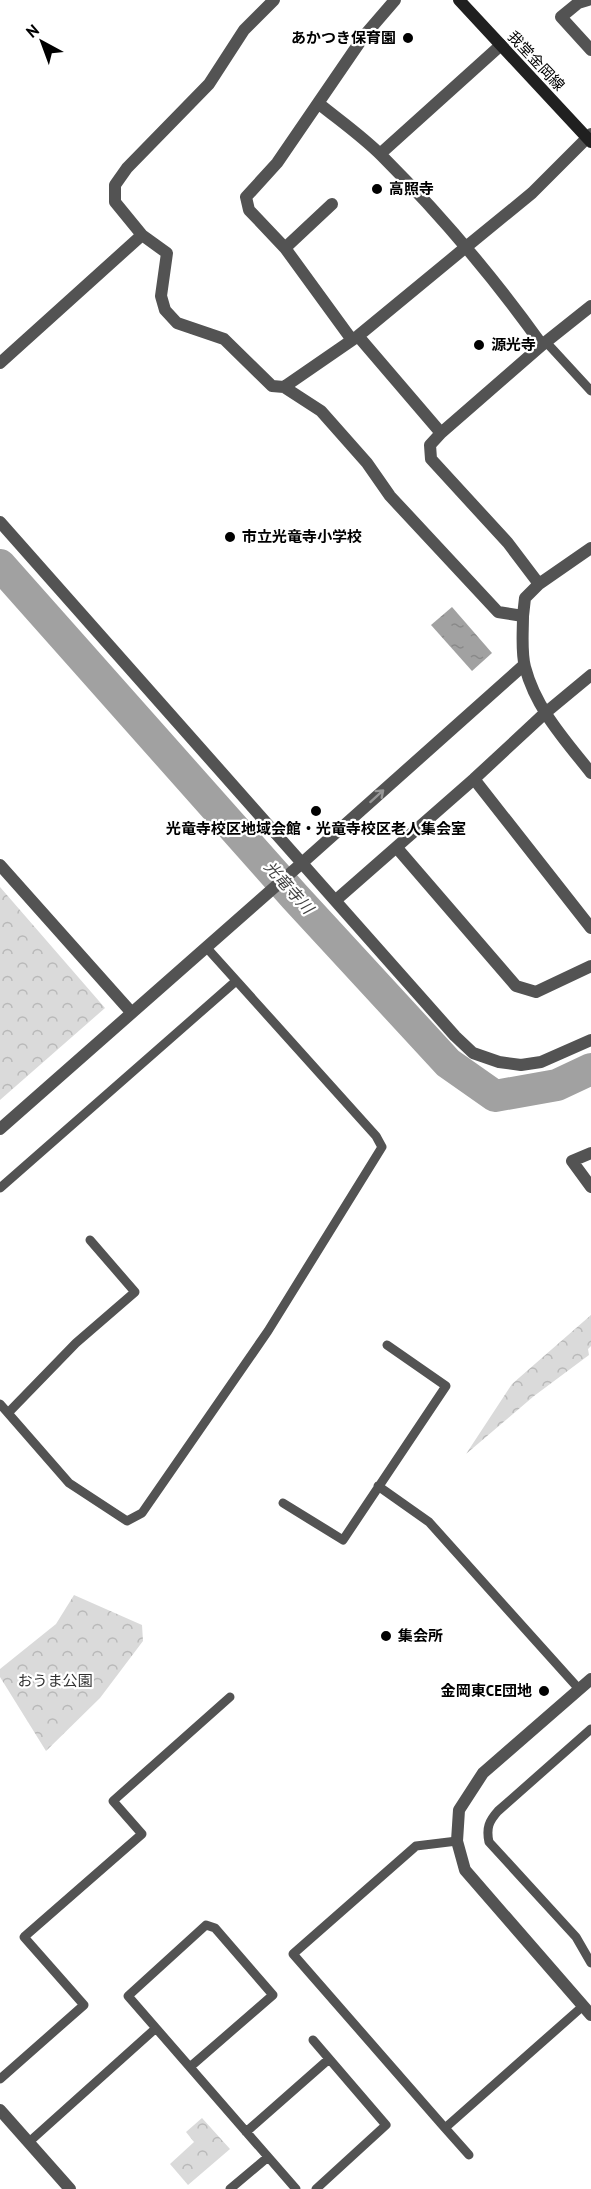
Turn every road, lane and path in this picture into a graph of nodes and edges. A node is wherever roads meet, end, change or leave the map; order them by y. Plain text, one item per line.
1 (274, 0) edge
2 (396, 0) edge
3 (459, 0) edge
4 (588, 0) edge
5 (501, 45) junction
6 (591, 50) edge
7 (318, 103) junction
8 (590, 137) edge
9 (380, 154) junction
10 (332, 204) dead end
11 (142, 236) junction
12 (466, 247) junction
13 (285, 248) junction
14 (591, 306) edge
15 (355, 338) junction
16 (544, 343) junction
17 (0, 363) edge
18 (284, 387) junction
19 (591, 391) edge
20 (441, 433) junction
21 (0, 522) edge
22 (591, 548) edge
23 (539, 584) junction
24 (523, 616) junction
25 (524, 665) junction
26 (591, 675) edge
27 (544, 714) junction
28 (591, 773) edge
29 (474, 779) junction
30 (397, 848) junction
31 (302, 863) junction
32 (0, 865) edge
33 (336, 900) junction
34 (591, 928) edge
35 (206, 947) junction
36 (591, 966) edge
37 (236, 981) junction
38 (131, 1012) junction
39 (591, 1040) edge
40 (0, 1129) edge
41 (591, 1153) edge
42 (591, 1187) edge
43 (0, 1188) edge
44 (90, 1240) dead end
45 (387, 1345) dead end
46 (0, 1404) edge
47 (8, 1413) junction
48 (378, 1486) junction
49 (283, 1503) dead end
50 (591, 1679) edge
51 (579, 1689) junction
52 (230, 1697) dead end
53 (591, 1729) edge
54 (457, 1842) junction
55 (591, 1963) edge
56 (587, 2010) edge
57 (156, 2029) junction
58 (313, 2040) dead end
59 (329, 2059) junction
60 (190, 2067) junction
61 (0, 2079) edge
62 (0, 2110) edge
63 (445, 2128) junction
64 (246, 2132) junction
65 (29, 2142) junction
66 (469, 2155) dead end
67 (268, 2157) junction
68 (70, 2189) edge
69 (230, 2189) edge
70 (296, 2189) edge
71 (316, 2189) edge

1 - 11 street
2 - 7 street
3 - 5 main road, 我堂金岡線
4 - 6 street
5 - 8 main road, 我堂金岡線
5 - 9 street
7 - 9 street
7 - 13 street
8 - 12 street
9 - 12 street
10 - 13 street
11 - 17 street
11 - 18 street
12 - 15 street
12 - 16 street
13 - 15 street
14 - 16 street
15 - 18 street
15 - 20 street
16 - 19 lane
16 - 20 street
18 - 24 street
20 - 23 street
21 - 31 street
22 - 23 street
23 - 24 street
24 - 25 street
25 - 27 street
31 -> 25 street
26 - 27 street
27 - 28 street
27 - 29 street
29 - 30 street
29 - 34 street
30 - 33 street
30 - 36 street
31 - 33 street
31 - 35 street
32 - 38 street
33 - 39 street
35 - 37 lane
35 - 38 street
37 - 43 lane
37 - 47 lane
38 - 40 street
41 - 42 street
44 - 47 lane
45 - 48 lane
46 - 47 lane
48 - 49 lane
48 - 51 lane
50 - 51 street
51 - 54 street
52 - 61 lane
53 - 55 lane
54 - 56 street
54 - 63 lane
56 - 63 lane
57 - 60 lane
57 - 60 lane
57 - 65 lane
58 - 59 lane
59 - 64 lane
59 - 71 lane
60 - 64 lane
62 - 65 street
63 - 66 lane
64 - 67 lane
65 - 68 street
67 - 69 lane
67 - 70 lane

